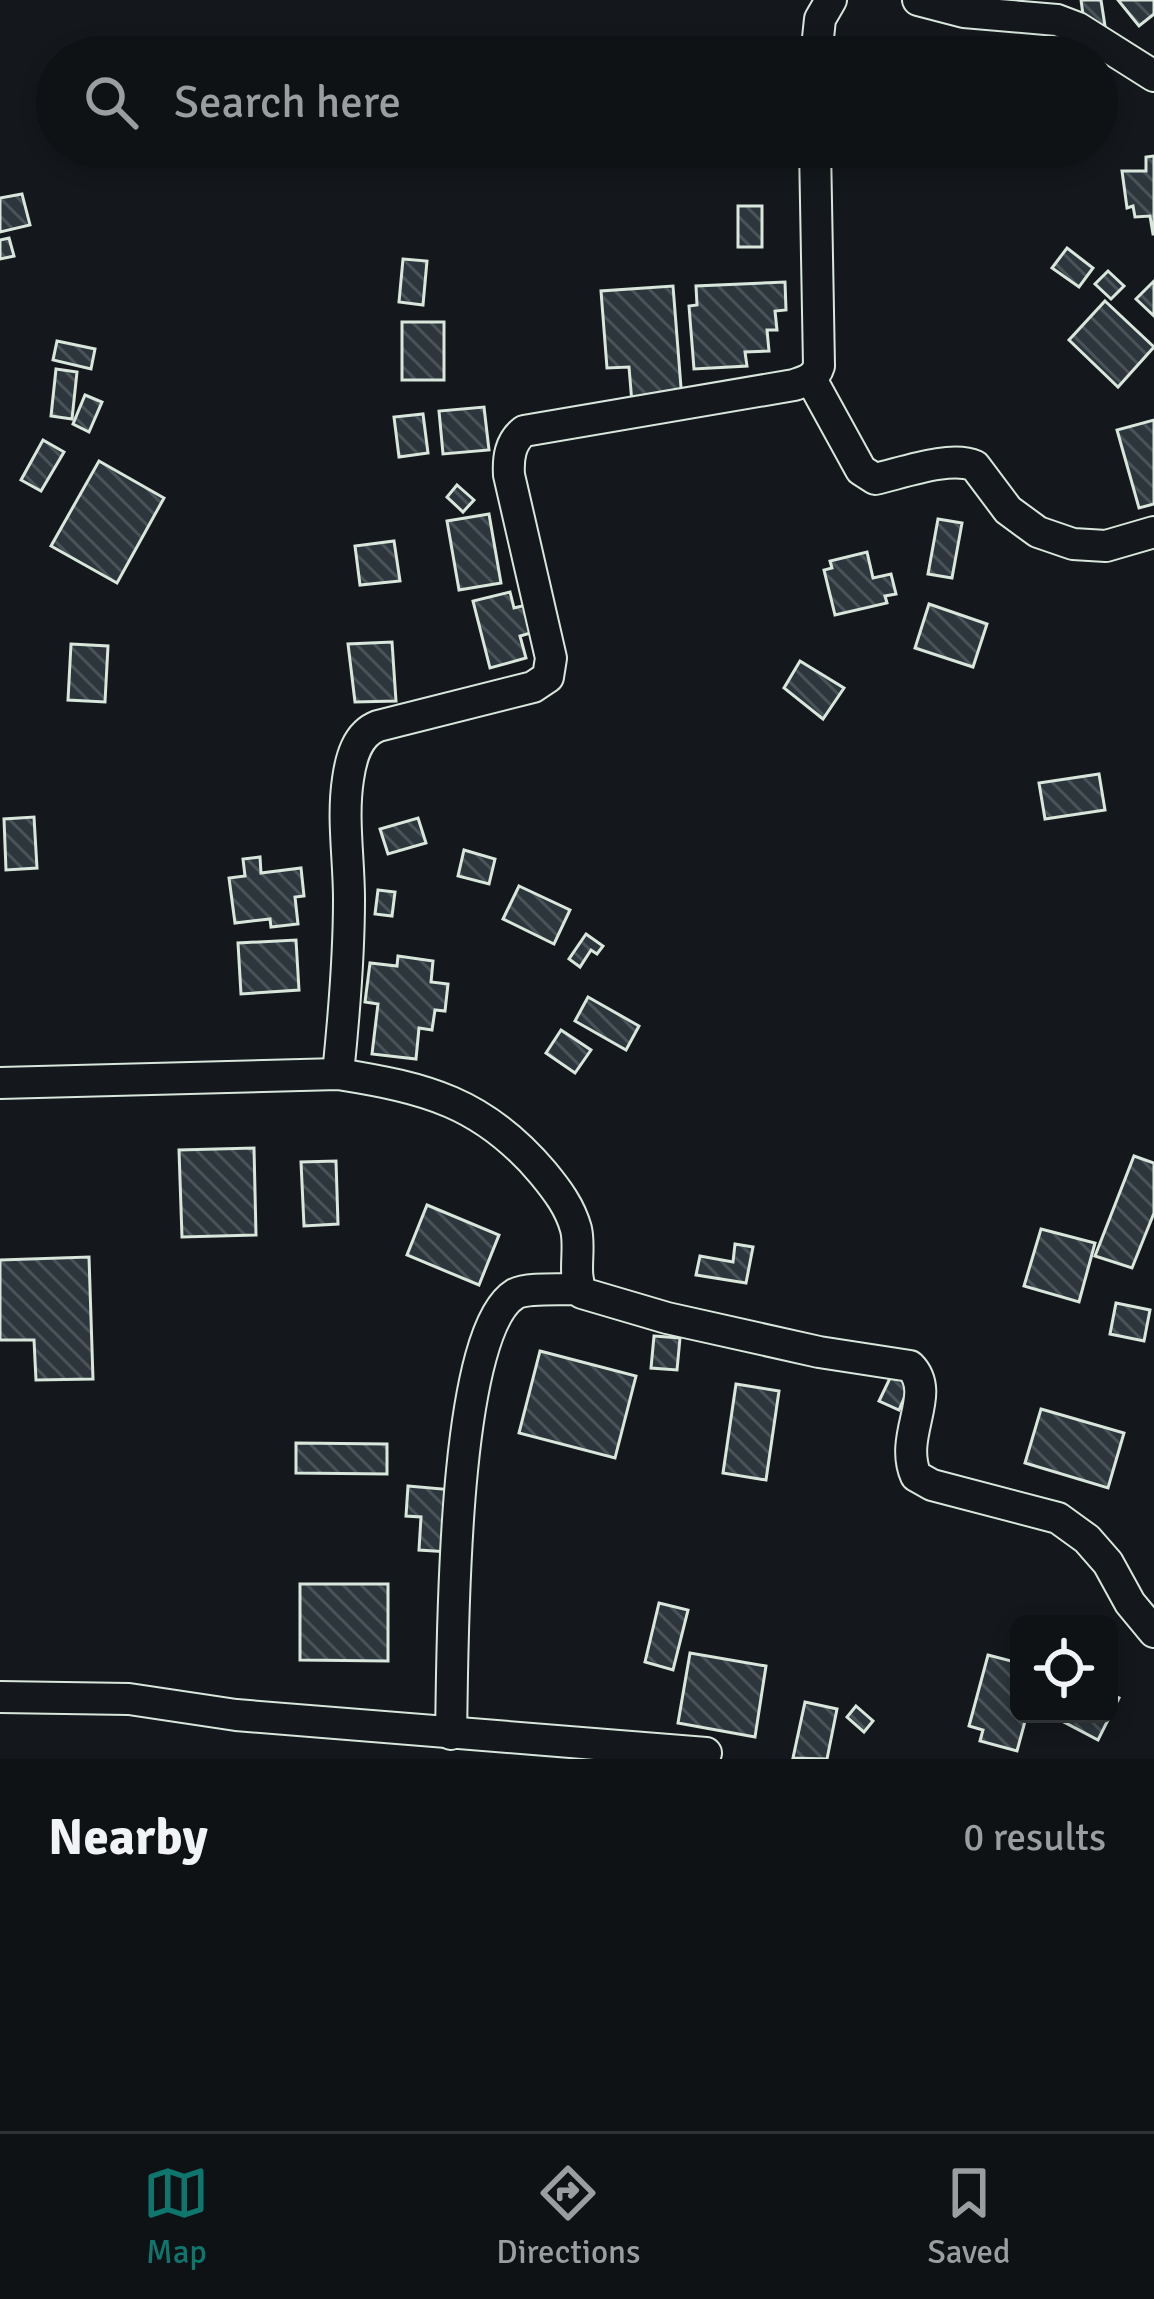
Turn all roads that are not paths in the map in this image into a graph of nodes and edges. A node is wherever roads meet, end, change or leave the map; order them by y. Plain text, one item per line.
1 (831, 0) edge
2 (918, 0) edge
3 (818, 36) edge
4 (1091, 36) edge
5 (1118, 53) edge
6 (1154, 76) edge
7 (815, 168) edge
8 (811, 379) junction
9 (1154, 532) edge
10 (338, 1074) junction
11 (0, 1083) edge
12 (579, 1289) junction
13 (1154, 1632) edge
14 (0, 1697) edge
15 (451, 1734) junction
16 (706, 1753) dead end

1 - 3 street
2 - 4 street
5 - 6 street
7 - 8 street
8 - 9 street
8 - 10 street
10 - 11 street
10 - 12 street
12 - 13 street
12 - 15 street
14 - 15 street
15 - 16 street

